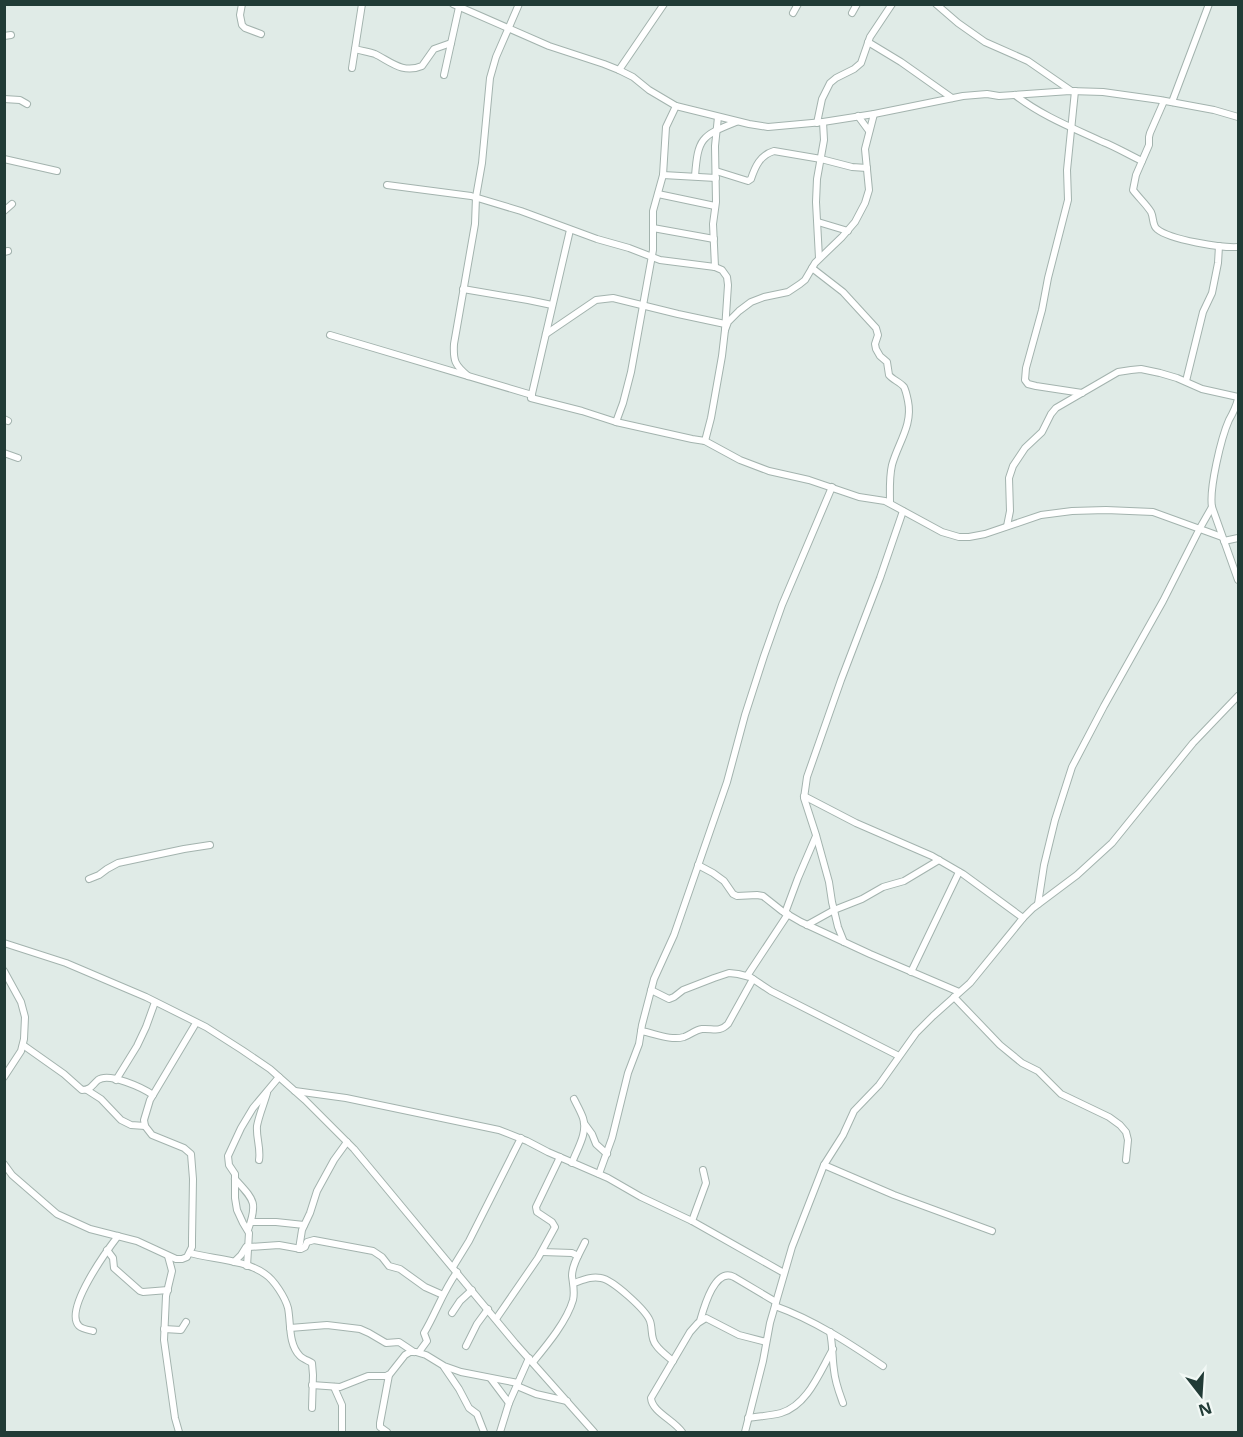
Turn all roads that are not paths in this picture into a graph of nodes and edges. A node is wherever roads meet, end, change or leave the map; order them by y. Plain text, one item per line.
1 (242, 4) edge
2 (362, 4) edge
3 (519, 4) edge
4 (664, 4) edge
5 (798, 4) edge
6 (857, 4) edge
7 (892, 4) edge
8 (936, 4) edge
9 (1209, 4) edge
10 (456, 6) edge
11 (793, 13) dead end
12 (852, 13) dead end
13 (507, 29) junction
14 (261, 34) dead end
15 (868, 42) junction
16 (451, 43) junction
17 (355, 49) junction
18 (352, 68) dead end
19 (619, 70) junction
20 (444, 75) dead end
21 (1072, 91) junction
22 (1015, 95) junction
23 (952, 98) junction
24 (4, 99) edge
25 (1164, 101) junction
26 (1172, 102) junction
27 (27, 104) dead end
28 (676, 106) junction
29 (874, 114) junction
30 (858, 116) junction
31 (718, 117) junction
32 (1239, 117) edge
33 (736, 122) junction
34 (820, 122) junction
35 (1072, 128) junction
36 (717, 130) junction
37 (869, 131) junction
38 (4, 159) edge
39 (821, 159) junction
40 (1142, 161) junction
41 (867, 168) junction
42 (57, 171) dead end
43 (663, 175) junction
44 (716, 175) junction
45 (695, 176) junction
46 (387, 185) dead end
47 (716, 191) junction
48 (658, 194) junction
49 (476, 197) junction
50 (12, 204) dead end
51 (704, 204) junction
52 (715, 206) junction
53 (4, 211) edge
54 (818, 222) junction
55 (653, 228) junction
56 (570, 230) junction
57 (848, 231) junction
58 (714, 239) junction
59 (1219, 246) junction
60 (1239, 247) edge
61 (652, 257) junction
62 (819, 258) junction
63 (715, 267) junction
64 (812, 268) junction
65 (463, 289) junction
66 (552, 305) junction
67 (642, 305) junction
68 (725, 327) junction
69 (546, 334) junction
70 (330, 335) dead end
71 (468, 376) junction
72 (1186, 381) junction
73 (1082, 393) junction
74 (532, 395) junction
75 (1238, 404) edge
76 (615, 422) junction
77 (705, 441) junction
78 (4, 453) edge
79 (18, 458) dead end
80 (832, 487) junction
81 (890, 503) junction
82 (1212, 507) junction
83 (903, 510) junction
84 (1007, 526) junction
85 (1200, 528) junction
86 (1239, 538) edge
87 (1223, 539) junction
88 (1239, 580) edge
89 (1239, 696) edge
90 (804, 796) junction
91 (816, 835) junction
92 (210, 845) dead end
93 (939, 860) junction
94 (698, 865) junction
95 (959, 872) junction
96 (89, 879) dead end
97 (1037, 905) junction
98 (834, 910) junction
99 (787, 913) junction
100 (1023, 918) junction
101 (807, 925) junction
102 (844, 942) junction
103 (4, 943) edge
104 (4, 971) edge
105 (911, 972) junction
106 (750, 978) junction
107 (651, 990) junction
108 (956, 995) junction
109 (155, 1002) junction
110 (196, 1023) junction
111 (641, 1031) junction
112 (22, 1045) junction
113 (899, 1056) junction
114 (4, 1077) edge
115 (279, 1077) junction
116 (116, 1080) junction
117 (268, 1089) junction
118 (87, 1090) junction
119 (294, 1091) junction
120 (153, 1095) junction
121 (574, 1099) dead end
122 (584, 1122) junction
123 (146, 1126) junction
124 (521, 1138) junction
125 (347, 1142) junction
126 (607, 1154) junction
127 (560, 1157) junction
128 (259, 1160) dead end
129 (1126, 1160) dead end
130 (572, 1162) junction
131 (4, 1164) edge
132 (824, 1165) junction
133 (703, 1170) dead end
134 (599, 1174) junction
135 (235, 1179) junction
136 (692, 1221) junction
137 (251, 1222) junction
138 (304, 1225) junction
139 (248, 1230) junction
140 (992, 1231) dead end
141 (118, 1236) junction
142 (585, 1242) dead end
143 (249, 1244) junction
144 (298, 1249) junction
145 (107, 1250) junction
146 (542, 1252) junction
147 (190, 1253) junction
148 (168, 1256) junction
149 (578, 1256) junction
150 (234, 1262) junction
151 (247, 1266) junction
152 (455, 1270) junction
153 (784, 1273) junction
154 (574, 1283) junction
155 (168, 1290) junction
156 (472, 1290) junction
157 (443, 1295) junction
158 (775, 1304) junction
159 (488, 1309) junction
160 (452, 1313) dead end
161 (496, 1319) junction
162 (186, 1322) dead end
163 (699, 1322) junction
164 (290, 1328) junction
165 (164, 1329) junction
166 (93, 1331) dead end
167 (830, 1332) junction
168 (766, 1342) junction
169 (466, 1346) dead end
170 (833, 1349) junction
171 (417, 1352) junction
172 (531, 1360) junction
173 (673, 1361) junction
174 (444, 1366) junction
175 (883, 1366) dead end
176 (389, 1375) junction
177 (491, 1378) junction
178 (517, 1384) junction
179 (312, 1385) junction
180 (334, 1387) junction
181 (567, 1401) junction
182 (509, 1403) junction
183 (843, 1403) dead end
184 (312, 1408) dead end
185 (748, 1418) junction
186 (589, 1431) edge
187 (179, 1432) edge
188 (342, 1432) edge
189 (387, 1432) edge
190 (484, 1432) edge
191 (498, 1432) edge
192 (682, 1432) edge
193 (745, 1432) edge

1 - 14 street
2 - 17 street
3 - 13 street
4 - 19 street
5 - 11 street
6 - 12 street
7 - 15 street
8 - 21 street
9 - 26 street
10 - 13 street
10 - 16 street
13 - 19 street
13 - 49 street
15 - 23 street
15 - 34 street
16 - 17 street
16 - 20 street
17 - 18 street
19 - 28 street
21 - 22 street
21 - 25 street
21 - 35 street
22 - 23 street
22 - 35 street
23 - 29 street
24 - 27 street
25 - 26 street
25 - 40 street
26 - 32 street
28 - 31 street
28 - 43 street
29 - 30 street
29 - 37 street
30 - 34 street
30 - 37 street
31 - 33 street
31 - 36 street
33 - 34 street
33 - 36 street
34 - 39 street
35 - 40 street
35 - 73 street
36 - 44 street
36 - 45 street
37 - 41 street
38 - 42 street
39 - 41 street
39 - 44 street
39 - 54 street
40 - 59 street
41 - 57 street
43 - 45 street
43 - 48 street
44 - 45 street
44 - 47 street
46 - 49 street
47 - 51 street
47 - 52 street
48 - 51 street
48 - 55 street
49 - 56 street
49 - 65 street
50 - 53 street
51 - 52 street
52 - 58 street
54 - 57 street
54 - 62 street
55 - 58 street
55 - 61 street
56 - 61 street
56 - 66 street
57 - 62 street
58 - 63 street
59 - 60 street
59 - 72 street
61 - 63 street
61 - 67 street
62 - 64 street
63 - 68 street
64 - 68 street
64 - 81 street
65 - 66 street
65 - 71 street
66 - 69 street
67 - 68 street
67 - 69 street
67 - 76 street
68 - 77 street
69 - 74 street
70 - 71 street
71 - 74 street
72 - 73 street
72 - 75 street
73 - 84 street
74 - 76 street
75 - 82 street
76 - 77 street
77 - 80 street
78 - 79 street
80 - 81 street
80 - 94 street
81 - 83 street
82 - 85 street
82 - 87 street
83 - 84 street
83 - 90 street
84 - 85 street
85 - 87 street
85 - 97 street
86 - 87 street
87 - 88 street
89 - 97 street
90 - 91 street
90 - 93 street
91 - 98 street
91 - 99 street
92 - 96 street
93 - 95 street
93 - 98 street
94 - 99 street
94 - 107 street
95 - 100 street
95 - 105 street
97 - 100 street
98 - 101 street
98 - 102 street
99 - 101 street
99 - 106 street
100 - 108 street
101 - 102 street
102 - 105 street
103 - 109 street
104 - 112 street
105 - 108 street
106 - 107 street
106 - 111 street
106 - 113 street
107 - 111 street
108 - 113 street
108 - 129 street
109 - 110 street
109 - 116 street
110 - 115 street
110 - 120 street
111 - 126 street
112 - 114 street
112 - 118 street
113 - 132 street
115 - 117 street
115 - 119 street
116 - 118 street
116 - 120 street
117 - 128 street
117 - 135 street
118 - 123 street
119 - 124 street
119 - 125 street
120 - 123 street
121 - 122 street
122 - 126 street
122 - 130 street
123 - 147 street
124 - 127 street
124 - 152 street
125 - 138 street
125 - 152 street
126 - 134 street
127 - 130 street
127 - 146 street
130 - 134 street
131 - 141 street
132 - 140 street
132 - 153 street
133 - 136 street
134 - 136 street
135 - 137 street
135 - 139 street
136 - 153 street
137 - 138 street
137 - 139 street
138 - 144 street
139 - 143 street
141 - 145 street
141 - 148 street
142 - 149 street
143 - 144 street
143 - 150 street
143 - 151 street
144 - 157 street
145 - 155 street
145 - 166 street
146 - 149 street
146 - 161 street
147 - 148 street
147 - 150 street
148 - 155 street
149 - 154 street
150 - 151 street
151 - 164 street
152 - 156 street
152 - 157 street
153 - 158 street
154 - 172 street
154 - 173 street
155 - 165 street
156 - 159 street
156 - 160 street
157 - 171 street
158 - 163 street
158 - 167 street
158 - 168 street
159 - 161 street
159 - 169 street
161 - 172 street
162 - 165 street
163 - 168 street
163 - 173 street
164 - 171 street
164 - 179 street
165 - 187 street
167 - 170 street
167 - 175 street
168 - 185 street
170 - 183 street
170 - 185 street
171 - 174 street
171 - 176 street
172 - 178 street
172 - 181 street
173 - 192 street
174 - 177 street
174 - 190 street
176 - 180 street
176 - 189 street
177 - 178 street
177 - 182 street
178 - 181 street
178 - 182 street
179 - 180 street
179 - 184 street
180 - 188 street
181 - 186 street
182 - 191 street
185 - 193 street

